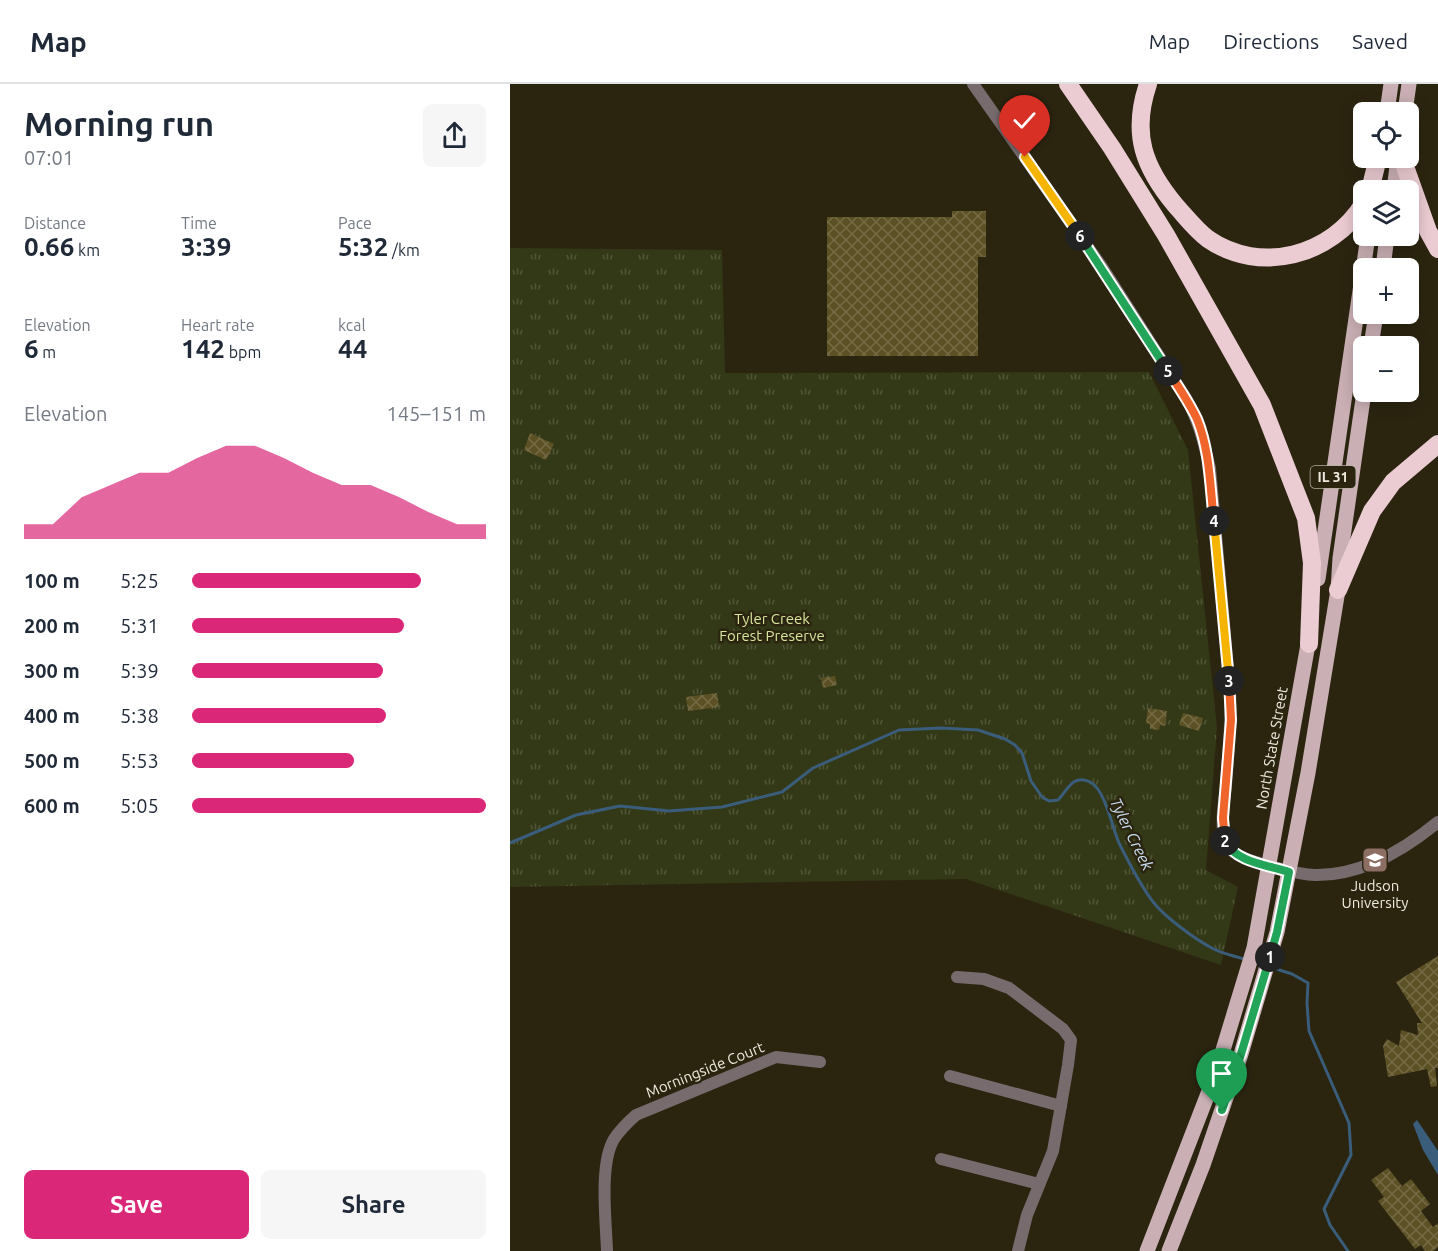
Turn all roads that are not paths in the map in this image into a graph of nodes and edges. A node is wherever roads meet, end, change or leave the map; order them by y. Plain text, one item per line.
1 (973, 84) edge
2 (1068, 84) edge
3 (1148, 84) edge
4 (1391, 84) edge
5 (1409, 84) edge
6 (1388, 102) edge
7 (1406, 102) edge
8 (1404, 168) edge
9 (1353, 220) edge
10 (1367, 246) edge
11 (1438, 249) edge
12 (1363, 402) edge
13 (1438, 444) edge
14 (1338, 590) junction
15 (1309, 644) junction
16 (1438, 822) edge
17 (1270, 866) junction
18 (1289, 872) junction
19 (957, 977) dead end
20 (820, 1062) dead end
21 (950, 1076) dead end
22 (1061, 1106) junction
23 (941, 1159) dead end
24 (1039, 1184) junction
25 (607, 1251) edge
26 (1018, 1251) edge
27 (1147, 1251) edge
28 (1168, 1251) edge

1 - 17 street
2 - 15 highway
3 - 9 highway
4 - 6 main road
5 - 7 main road
8 - 11 highway
10 - 15 main road, North State Street / IL 31
12 - 14 main road, IL 31
13 - 14 highway
14 - 18 main road, IL 31
15 - 17 main road, North State Street / IL 31
16 - 18 street
17 - 18 street
17 - 27 main road, North State Street / IL 31
18 - 28 main road, IL 31
19 - 22 street
20 - 25 street, Morningside Court
21 - 22 street
22 - 24 street
23 - 24 street
24 - 26 street

